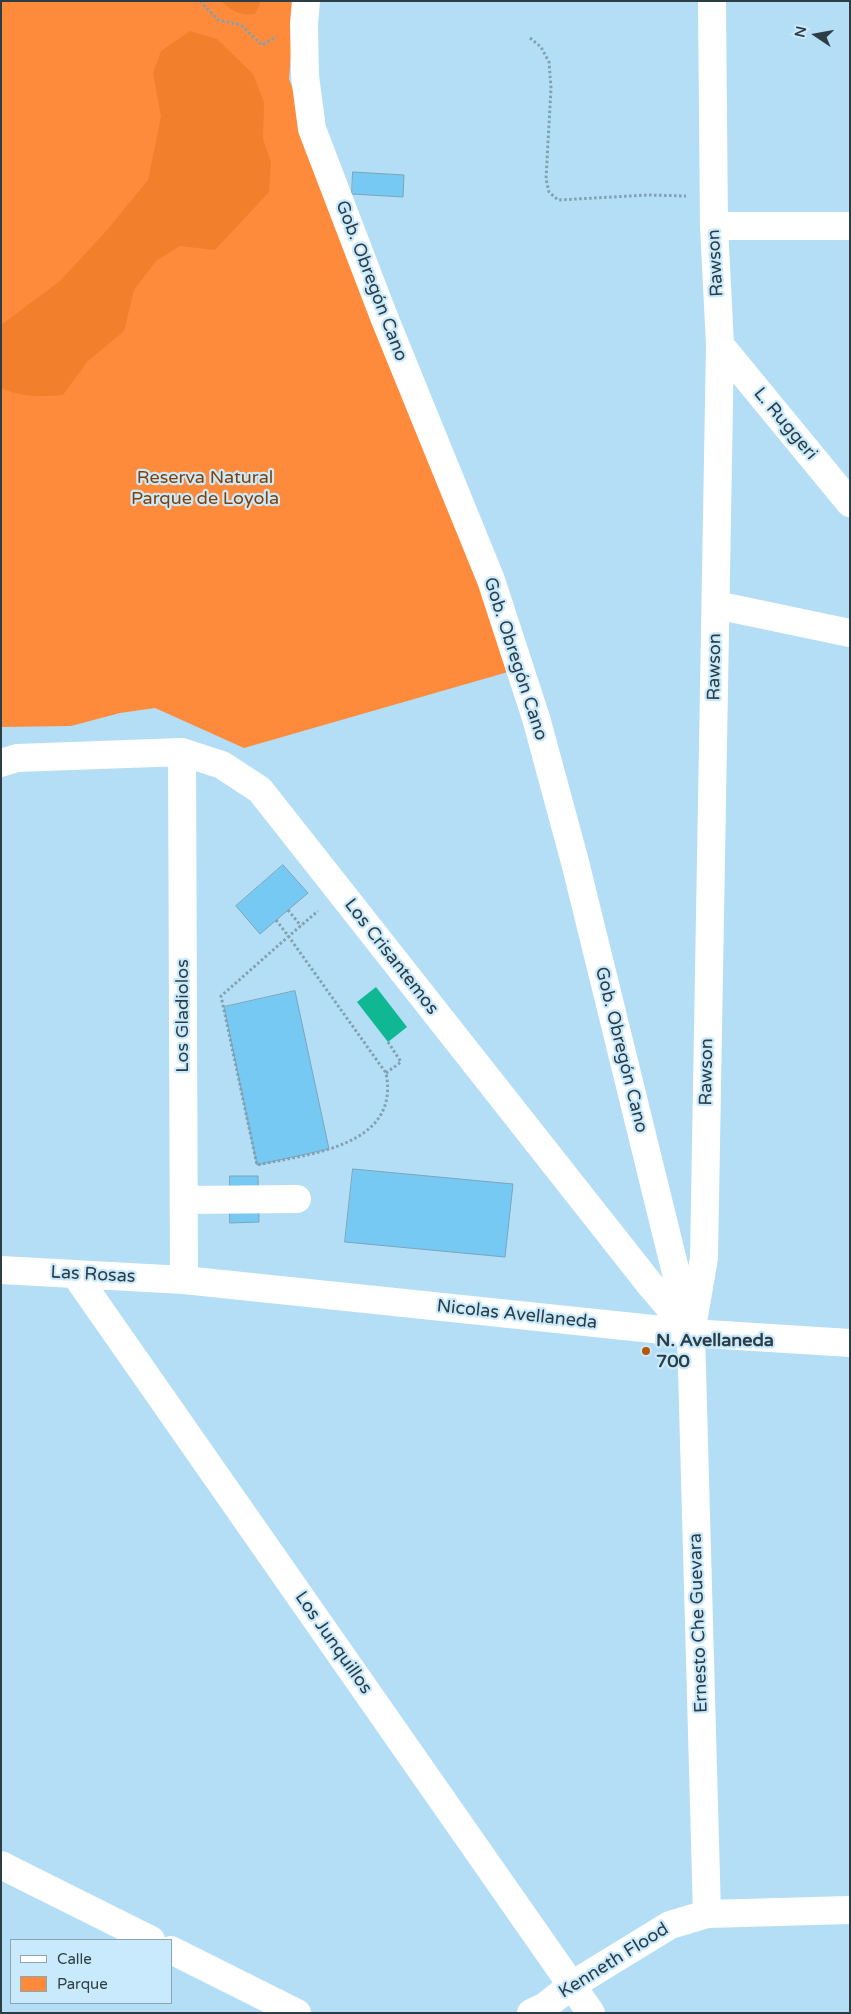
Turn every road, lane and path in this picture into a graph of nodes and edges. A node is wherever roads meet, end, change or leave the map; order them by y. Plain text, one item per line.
1 (200, 1) edge
2 (712, 1) edge
3 (305, 13) edge
4 (530, 38) dead end
5 (713, 196) junction
6 (714, 226) junction
7 (850, 226) edge
8 (720, 345) junction
9 (850, 503) edge
10 (716, 605) junction
11 (850, 633) edge
12 (182, 752) junction
13 (1, 763) edge
14 (288, 910) dead end
15 (320, 910) dead end
16 (276, 920) dead end
17 (300, 926) junction
18 (289, 937) junction
19 (388, 1042) dead end
20 (386, 1073) junction
21 (297, 1199) dead end
22 (184, 1200) junction
23 (1, 1270) edge
24 (75, 1274) junction
25 (184, 1280) junction
26 (691, 1333) junction
27 (850, 1343) edge
28 (1, 1865) edge
29 (850, 1910) edge
30 (707, 1914) junction
31 (149, 1939) edge
32 (172, 1951) edge
33 (572, 1985) junction
34 (296, 2013) edge
35 (530, 2013) edge
36 (591, 2013) edge

1 - 3 path
2 - 5 street, Rawson
3 - 26 street, Gob. Obregón Cano
4 - 5 path
5 - 6 street, Rawson
6 - 7 street
6 - 8 street, Rawson
8 - 9 street, L. Ruggeri
8 - 10 street, Rawson
10 - 11 street
10 - 26 street, Rawson
12 - 13 street, Los Crisantemos
12 - 22 street, Los Gladiolos
12 - 26 street, Los Crisantemos
14 - 17 path
15 - 17 path
16 - 18 path
17 - 18 path
18 - 20 path
18 - 20 path
19 - 20 path
21 - 22 street
22 - 25 street, Los Gladiolos
23 - 24 street, Las Rosas
24 - 25 street, Las Rosas
24 - 33 street, Los Junquillos
25 - 26 street, Nicolas Avellaneda
26 - 27 street, Nicolas Avellaneda
26 - 30 street, Ernesto Che Guevara
28 - 31 street
29 - 30 street, Kenneth Flood
30 - 33 street, Kenneth Flood
32 - 34 street
33 - 35 street, Kenneth Flood
33 - 36 street, Los Junquillos

